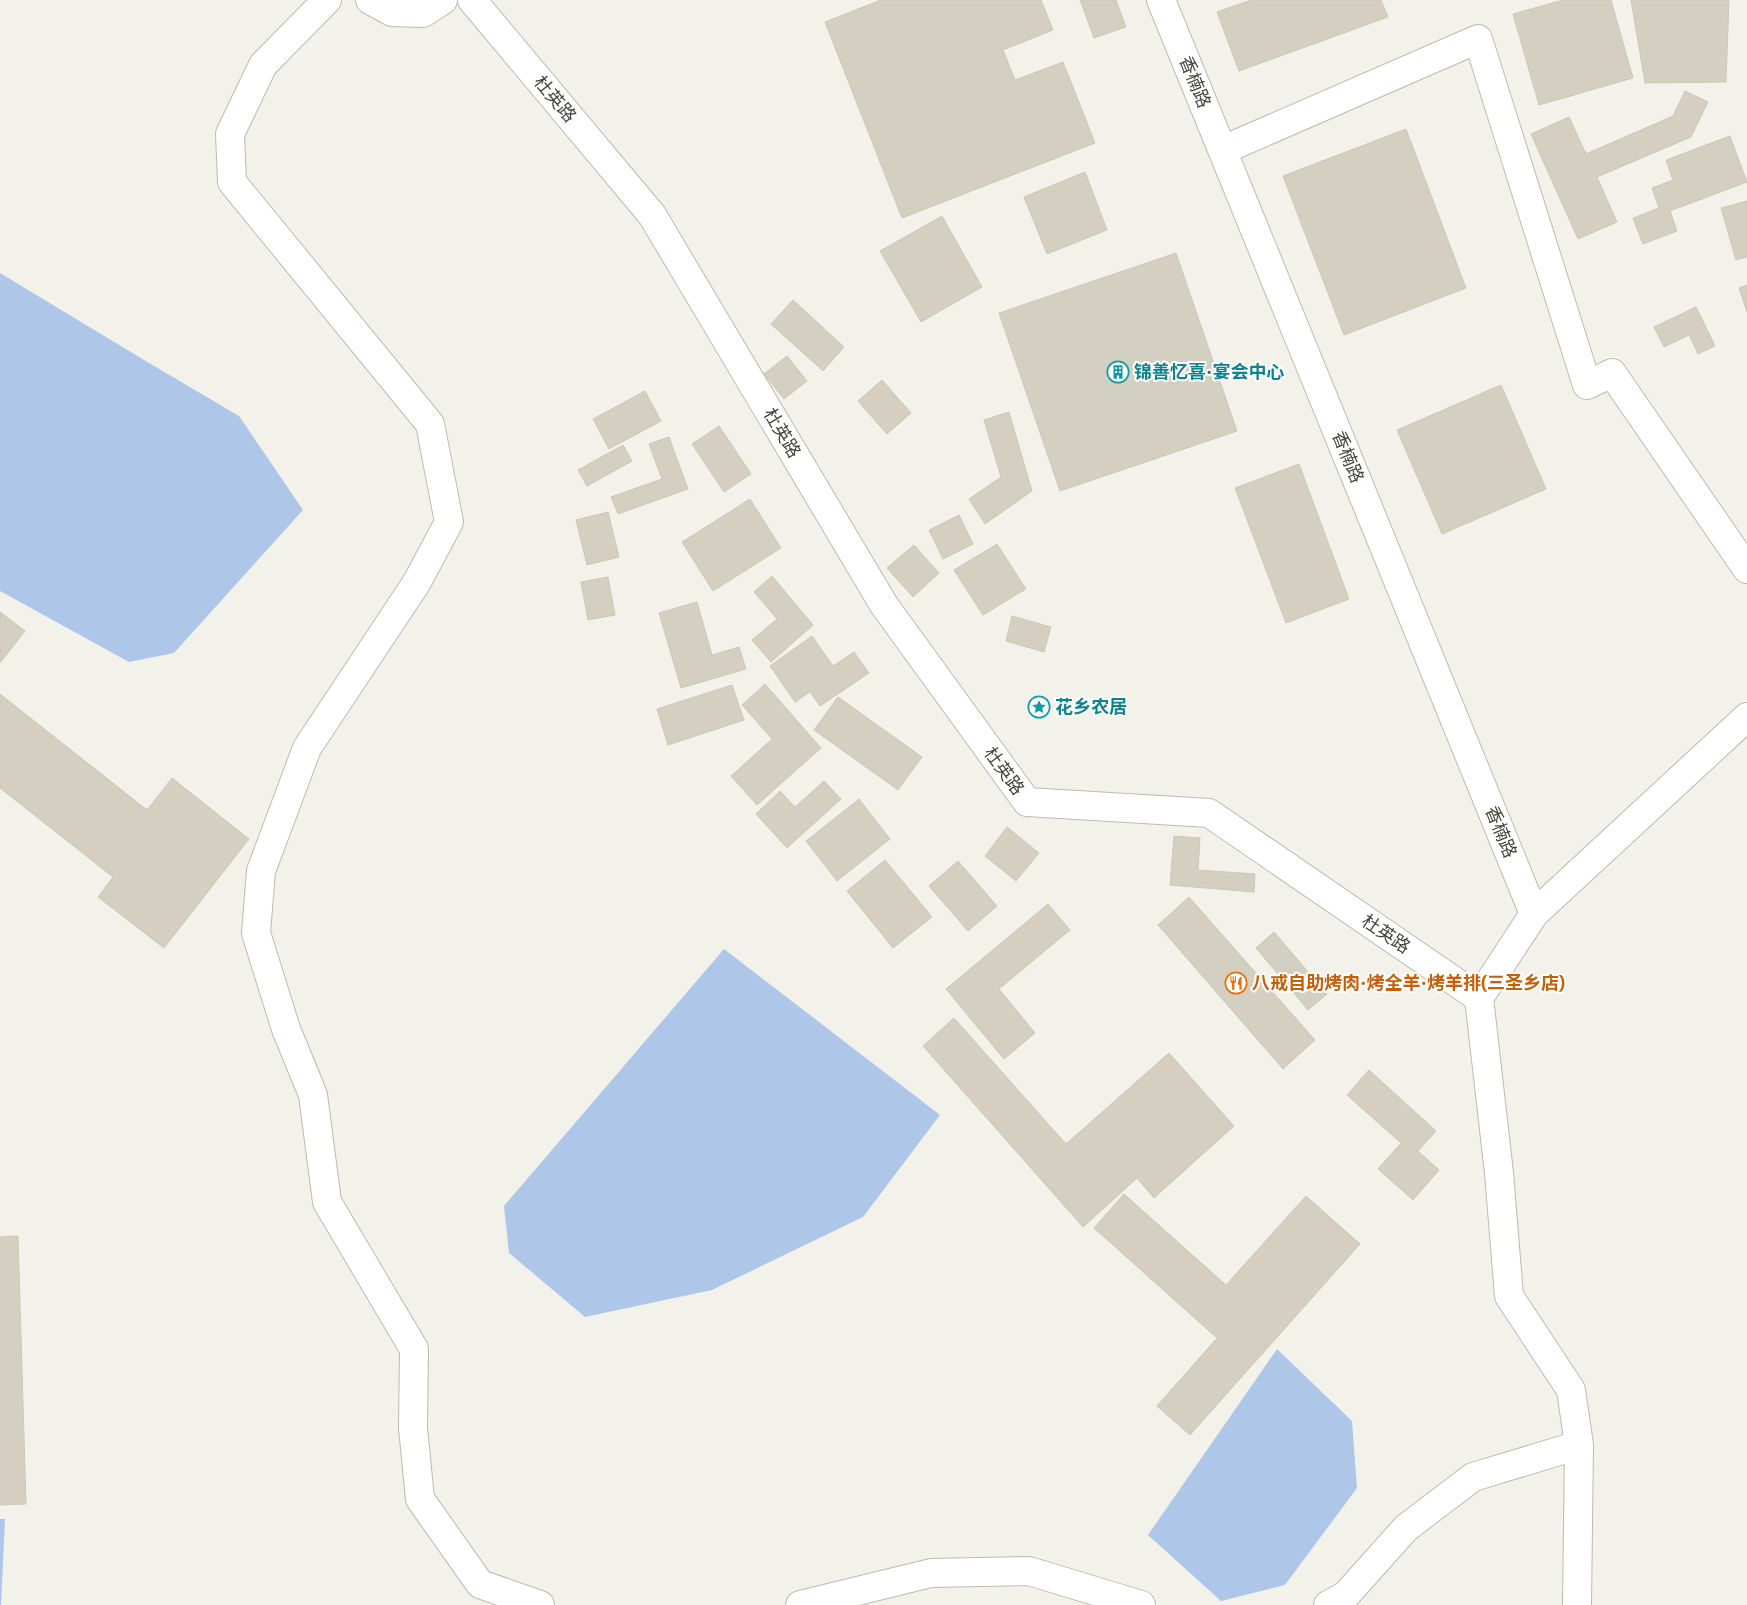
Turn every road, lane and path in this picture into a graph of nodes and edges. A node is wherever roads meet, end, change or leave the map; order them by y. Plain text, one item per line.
1 (327, 0) edge
2 (370, 0) edge
3 (443, 0) edge
4 (472, 0) edge
5 (1162, 0) edge
6 (1222, 150) junction
7 (1747, 569) edge
8 (1747, 717) edge
9 (1534, 914) junction
10 (1479, 998) junction
11 (1579, 1445) junction
12 (540, 1605) edge
13 (800, 1605) edge
14 (1141, 1605) edge
15 (1328, 1605) edge
16 (1577, 1605) edge

1 - 12 street
2 - 3 street
4 - 10 street, 杜英路
5 - 6 street, 香楠路
6 - 7 street
6 - 9 street, 香楠路
8 - 9 street
9 - 10 street
10 - 11 street
11 - 15 street
11 - 16 street
13 - 14 street

